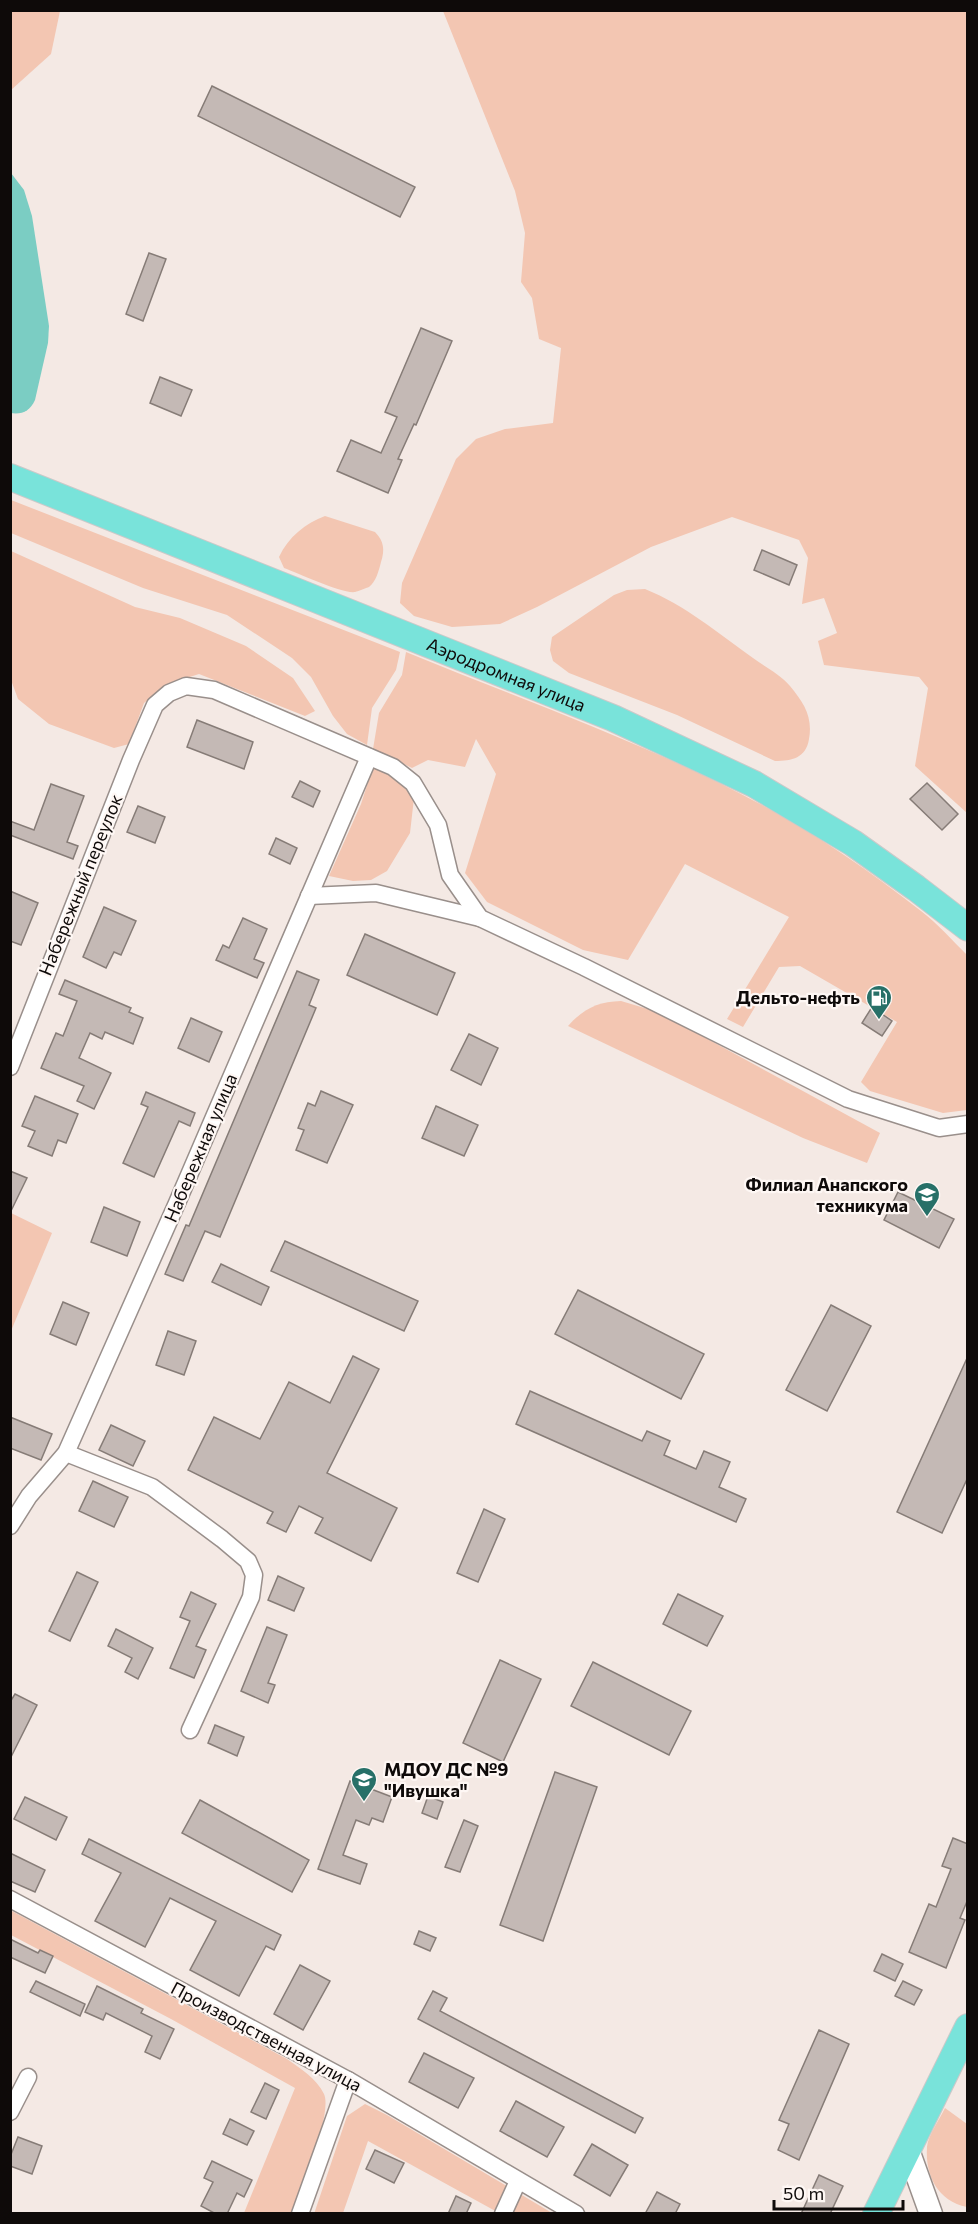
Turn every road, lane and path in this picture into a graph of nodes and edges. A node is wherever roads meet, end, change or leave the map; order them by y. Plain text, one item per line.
1 (12, 478) edge
2 (369, 757) junction
3 (309, 896) junction
4 (480, 918) junction
5 (968, 928) edge
6 (10, 1067) edge
7 (968, 1124) edge
8 (66, 1453) junction
9 (10, 1527) edge
10 (190, 1730) dead end
11 (10, 1899) edge
12 (968, 2027) edge
13 (28, 2077) dead end
14 (348, 2080) junction
15 (10, 2112) edge
16 (908, 2150) junction
17 (518, 2181) junction
18 (300, 2214) edge
19 (503, 2214) edge
20 (576, 2214) edge
21 (876, 2214) edge
22 (931, 2214) edge

1 - 5 main road, Аэродромная улица
2 - 3 street, Набережная улица
2 - 4 street
2 - 6 street, Набережный переулок
3 - 4 street
3 - 8 street, Набережная улица
4 - 7 street
8 - 9 street, Набережная улица
8 - 10 street
11 - 14 street, Производственная улица
12 - 16 main road
13 - 15 street
14 - 17 street, Производственная улица
14 - 18 street
16 - 21 main road
16 - 22 street
17 - 19 street
17 - 20 street, Производственная улица

